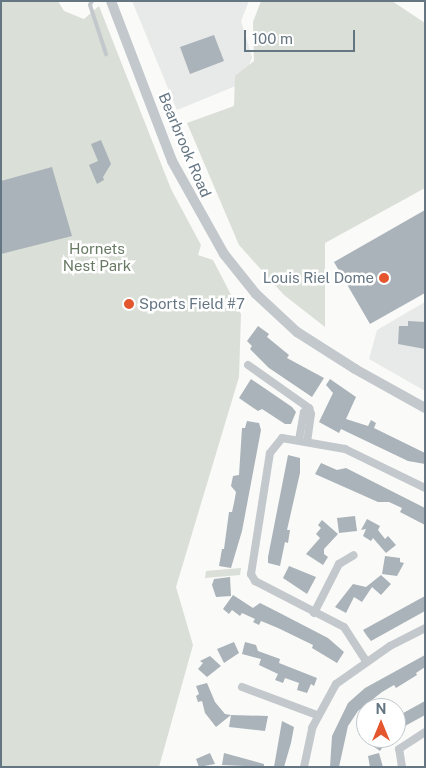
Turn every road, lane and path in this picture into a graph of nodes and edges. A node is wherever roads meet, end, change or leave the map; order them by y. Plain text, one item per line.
1 (92, 1) edge
2 (111, 1) edge
3 (106, 54) dead end
4 (248, 365) dead end
5 (425, 408) edge
6 (303, 441) junction
7 (425, 488) edge
8 (354, 555) dead end
9 (314, 613) junction
10 (425, 628) edge
11 (366, 661) junction
12 (242, 687) dead end
13 (317, 715) junction
14 (425, 732) edge
15 (304, 767) edge
16 (402, 767) edge

1 - 3 lane
2 - 5 street, Bearbrook Road
4 - 6 street
6 - 7 street
6 - 9 street
8 - 9 street
9 - 11 street
10 - 11 street
11 - 13 street
12 - 13 street
13 - 15 street
14 - 16 street

